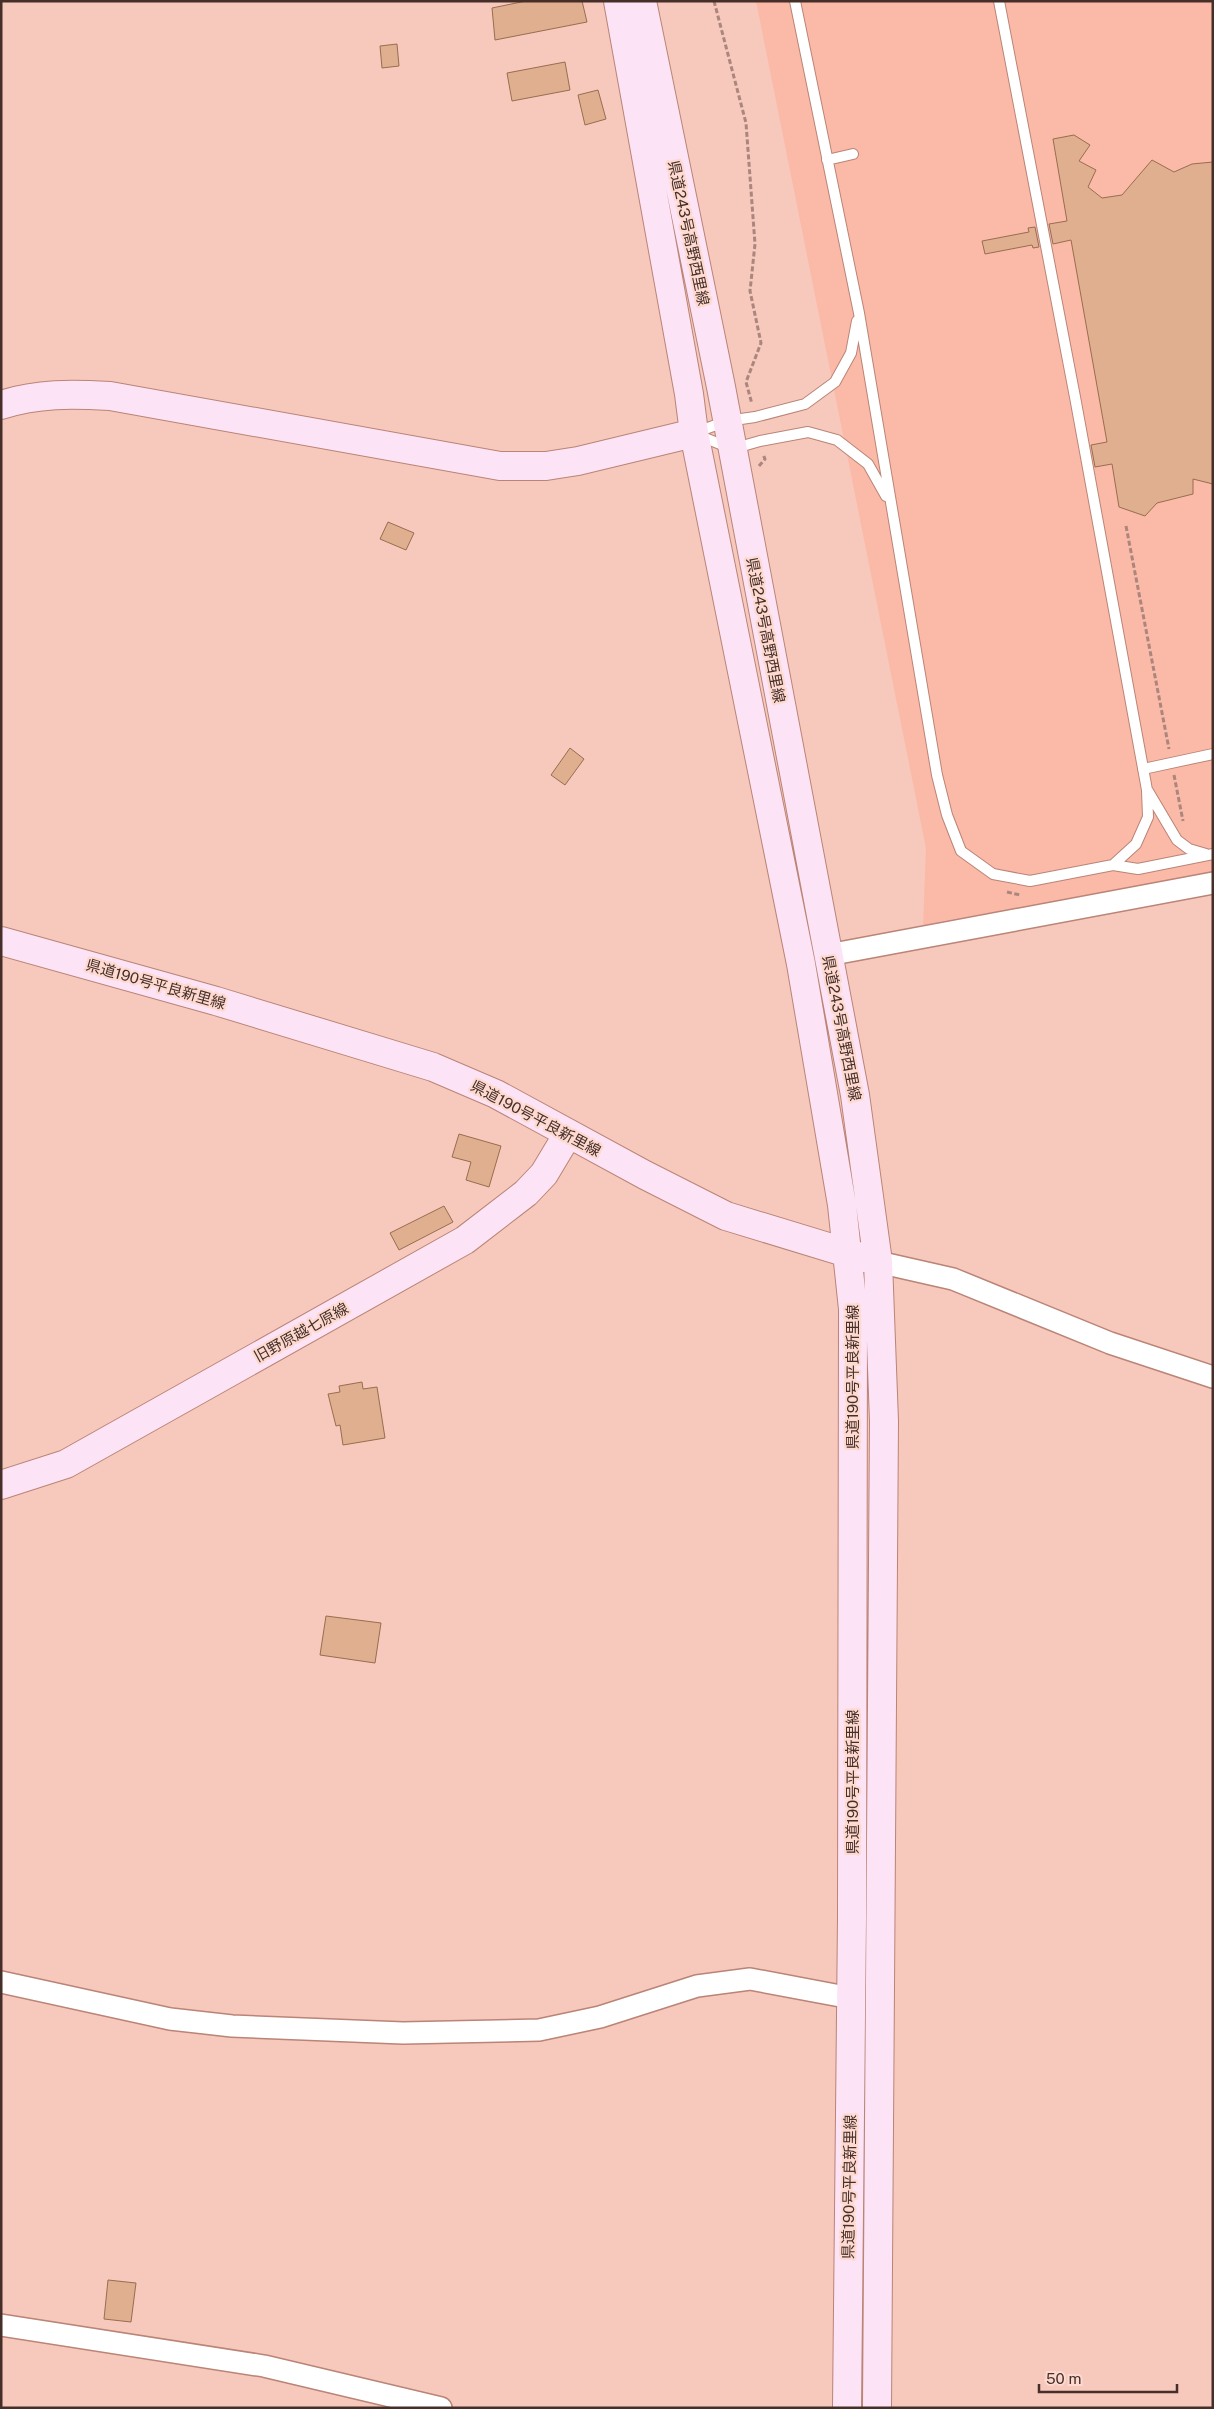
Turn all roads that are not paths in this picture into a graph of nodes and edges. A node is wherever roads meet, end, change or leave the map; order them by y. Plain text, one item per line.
1 (618, 1) edge
2 (642, 1) edge
3 (795, 1) edge
4 (999, 1) edge
5 (853, 154) dead end
6 (827, 160) junction
7 (859, 313) junction
8 (1, 405) edge
9 (727, 421) junction
10 (694, 434) junction
11 (734, 460) junction
12 (890, 504) junction
13 (1213, 754) edge
14 (1143, 769) junction
15 (1147, 790) junction
16 (1211, 855) edge
17 (1112, 865) junction
18 (1213, 883) edge
19 (1, 941) edge
20 (828, 955) junction
21 (568, 1134) junction
22 (848, 1254) junction
23 (878, 1262) junction
24 (1213, 1377) edge
25 (1, 1485) edge
26 (1, 1982) edge
27 (851, 1998) junction
28 (1, 2325) edge
29 (441, 2408) edge
30 (847, 2408) edge
31 (877, 2408) edge

1 - 10 main road, 県道243号高野西里線
2 - 9 main road, 県道243号高野西里線
3 - 6 lane
4 - 14 lane
5 - 6 lane
6 - 7 lane
7 - 9 lane
7 - 12 lane
8 - 10 main road
9 - 10 lane
9 - 11 main road, 県道243号高野西里線
10 - 11 lane
10 - 22 main road, 県道243号高野西里線
11 - 12 lane
11 - 20 main road, 県道243号高野西里線
12 - 17 lane
13 - 14 lane
14 - 15 lane
15 - 16 lane
15 - 17 lane
16 - 17 lane
18 - 20 street
19 - 21 main road, 県道190号平良新里線
20 - 23 main road, 県道243号高野西里線
21 - 22 main road, 県道190号平良新里線
21 - 25 main road, 旧野原越七原線
22 - 23 main road
22 - 27 main road, 県道190号平良新里線
23 - 24 street
23 - 31 main road, 県道190号平良新里線
26 - 27 street
27 - 30 main road, 県道190号平良新里線
28 - 29 street

